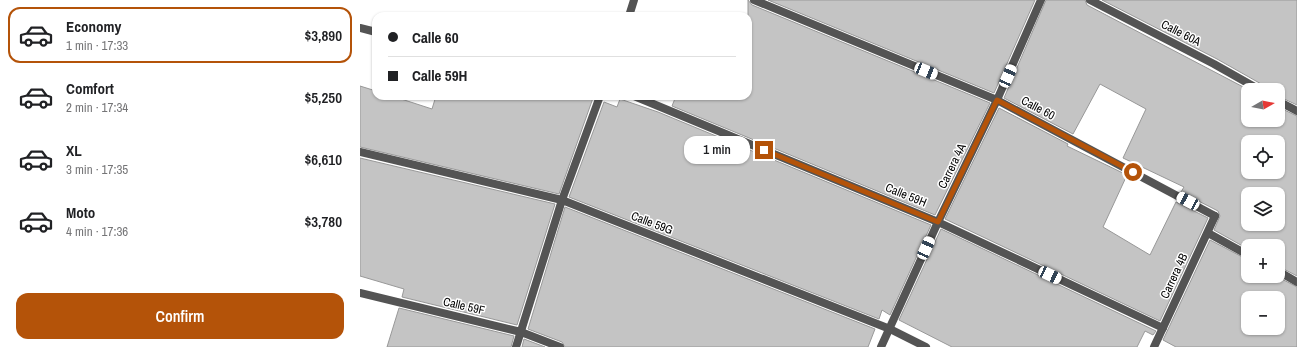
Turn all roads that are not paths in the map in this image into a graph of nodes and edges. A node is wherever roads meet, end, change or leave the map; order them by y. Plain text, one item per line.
1 (634, 0) edge
2 (754, 0) edge
3 (1041, 0) edge
4 (1090, 0) edge
5 (630, 12) edge
6 (360, 28) edge
7 (372, 31) edge
8 (1248, 83) edge
9 (599, 100) edge
10 (644, 100) edge
11 (997, 100) junction
12 (1285, 104) edge
13 (1297, 111) edge
14 (360, 152) edge
15 (562, 200) junction
16 (1215, 216) joint
17 (938, 222) junction
18 (1208, 233) junction
19 (1241, 251) edge
20 (1285, 275) edge
21 (1297, 282) edge
22 (360, 293) edge
23 (1163, 328) junction
24 (890, 329) junction
25 (521, 332) junction
26 (516, 347) edge
27 (560, 347) edge
28 (881, 347) edge
29 (926, 347) edge
30 (1154, 347) edge

1 - 5 street
2 - 11 street, Calle 60
3 - 11 street, Carrera 4A
4 - 8 street, Calle 60A
6 - 7 street
9 - 15 street
10 - 17 street, Calle 59H
11 - 16 street, Calle 60
11 - 17 street, Carrera 4A
12 - 13 street
14 - 15 street, Calle 59G
15 - 24 street, Calle 59G
15 - 25 street
16 - 18 street, Carrera 4B
17 - 23 street, Calle 59H
17 - 24 street, Carrera 4A
18 - 19 street
18 - 23 street, Carrera 4B
20 - 21 street
22 - 25 street, Calle 59F
23 - 30 street, Carrera 4B
24 - 28 street, Carrera 4A
24 - 29 street, Calle 59G
25 - 26 street
25 - 27 street, Calle 59F

